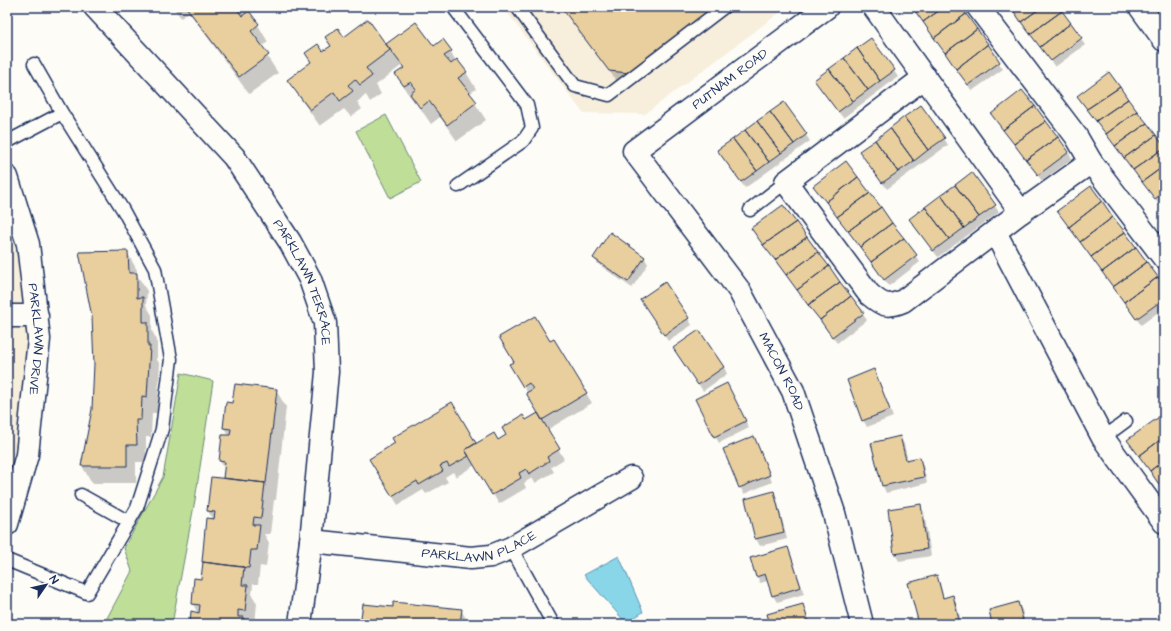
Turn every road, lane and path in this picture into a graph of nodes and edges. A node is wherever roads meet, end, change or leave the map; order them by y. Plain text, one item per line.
1 (95, 7) edge
2 (453, 7) edge
3 (517, 7) edge
4 (724, 7) edge
5 (827, 7) edge
6 (874, 7) edge
7 (978, 7) edge
8 (1140, 7) edge
9 (1164, 40) edge
10 (34, 64) dead end
11 (925, 77) junction
12 (62, 113) junction
13 (7, 142) edge
14 (634, 151) joint
15 (1091, 162) junction
16 (7, 177) edge
17 (786, 182) junction
18 (458, 186) dead end
19 (750, 210) dead end
20 (1022, 212) junction
21 (15, 228) edge
22 (995, 232) junction
23 (1164, 258) edge
24 (7, 316) edge
25 (37, 316) junction
26 (1126, 421) dead end
27 (1103, 438) junction
28 (631, 478) dead end
29 (81, 495) dead end
30 (129, 522) junction
31 (1164, 522) edge
32 (7, 524) edge
33 (311, 541) junction
34 (511, 548) junction
35 (7, 560) edge
36 (300, 624) edge
37 (553, 624) edge
38 (862, 624) edge

1 - 33 street, PARKLAWN TERRACE
2 - 18 lane
3 - 4 lane
5 - 14 street, PUTNAM ROAD
6 - 11 street
7 - 15 street
8 - 9 street
10 - 12 lane
11 - 17 street
11 - 20 street
12 - 13 lane
12 - 30 lane
14 - 38 street, MACON ROAD
15 - 20 street
15 - 23 street
16 - 21 street, PARKLAWN DRIVE
17 - 19 lane
17 - 22 street
20 - 22 street
21 - 25 street, PARKLAWN DRIVE
22 - 27 street
24 - 25 street
25 - 32 street, PARKLAWN DRIVE
26 - 27 lane
27 - 31 street
28 - 34 street, PARKLAWN PLACE
29 - 30 lane
30 - 35 lane
33 - 34 street, PARKLAWN PLACE
33 - 36 street, PARKLAWN TERRACE
34 - 37 lane

